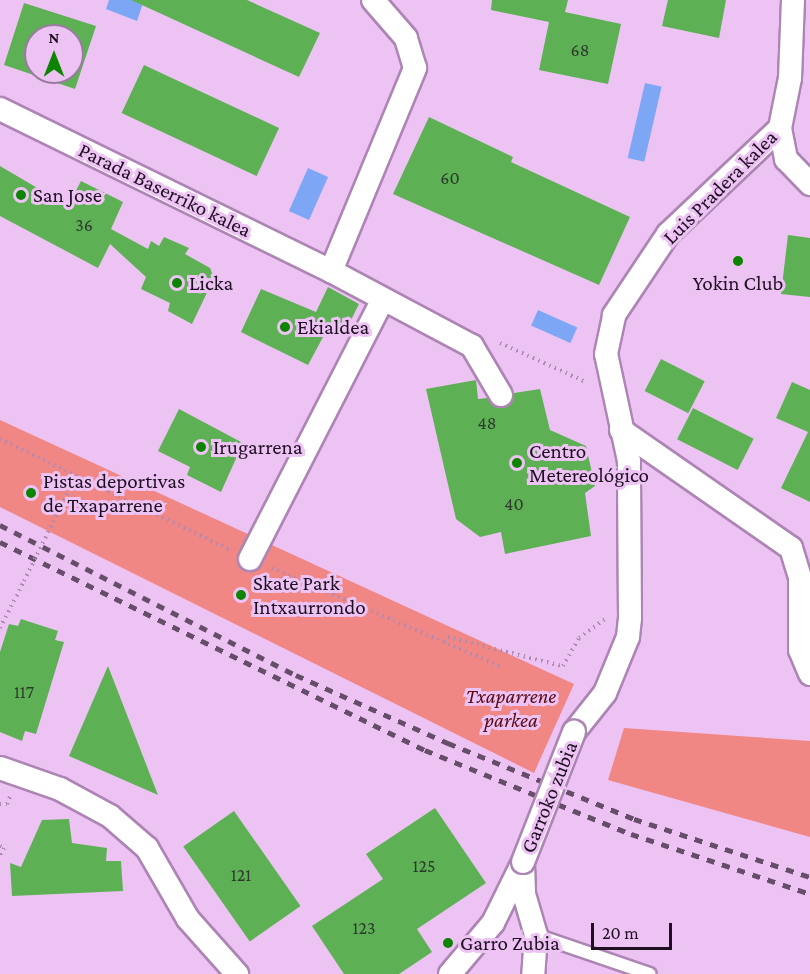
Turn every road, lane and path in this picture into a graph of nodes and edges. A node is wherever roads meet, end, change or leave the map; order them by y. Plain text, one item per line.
1 (373, 0) edge
2 (793, 0) edge
3 (0, 110) edge
4 (780, 128) junction
5 (810, 184) edge
6 (331, 271) junction
7 (382, 301) junction
8 (492, 339) dead end
9 (611, 393) junction
10 (501, 395) dead end
11 (621, 430) junction
12 (76, 476) dead end
13 (250, 559) dead end
14 (630, 618) junction
15 (0, 628) edge
16 (445, 642) dead end
17 (810, 674) edge
18 (574, 732) joint
19 (0, 768) edge
20 (0, 846) edge
21 (0, 855) edge
22 (523, 862) junction
23 (493, 922) junction
24 (534, 930) junction
25 (237, 974) edge
26 (450, 974) edge
27 (533, 974) edge
28 (650, 974) edge

1 - 6 street
2 - 4 street, Luis Pradera kalea
3 - 6 street, Parada Baserriko kalea
4 - 5 street
4 - 9 street, Luis Pradera kalea
6 - 7 street, Parada Baserriko kalea
7 - 10 street, Parada Baserriko kalea
7 - 13 street
8 - 9 path
9 - 11 street, Luis Pradera kalea
11 - 14 street, Luis Pradera kalea
11 - 17 street
12 - 15 path, bridge
14 - 16 path
14 - 18 street, Luis Pradera kalea
18 - 22 street, Garroko zubia, bridge
19 - 25 street
20 - 21 path
22 - 23 street, Garroko zubia
22 - 24 street
23 - 24 street
23 - 26 street, Garroko zubia
24 - 27 street
24 - 28 lane

